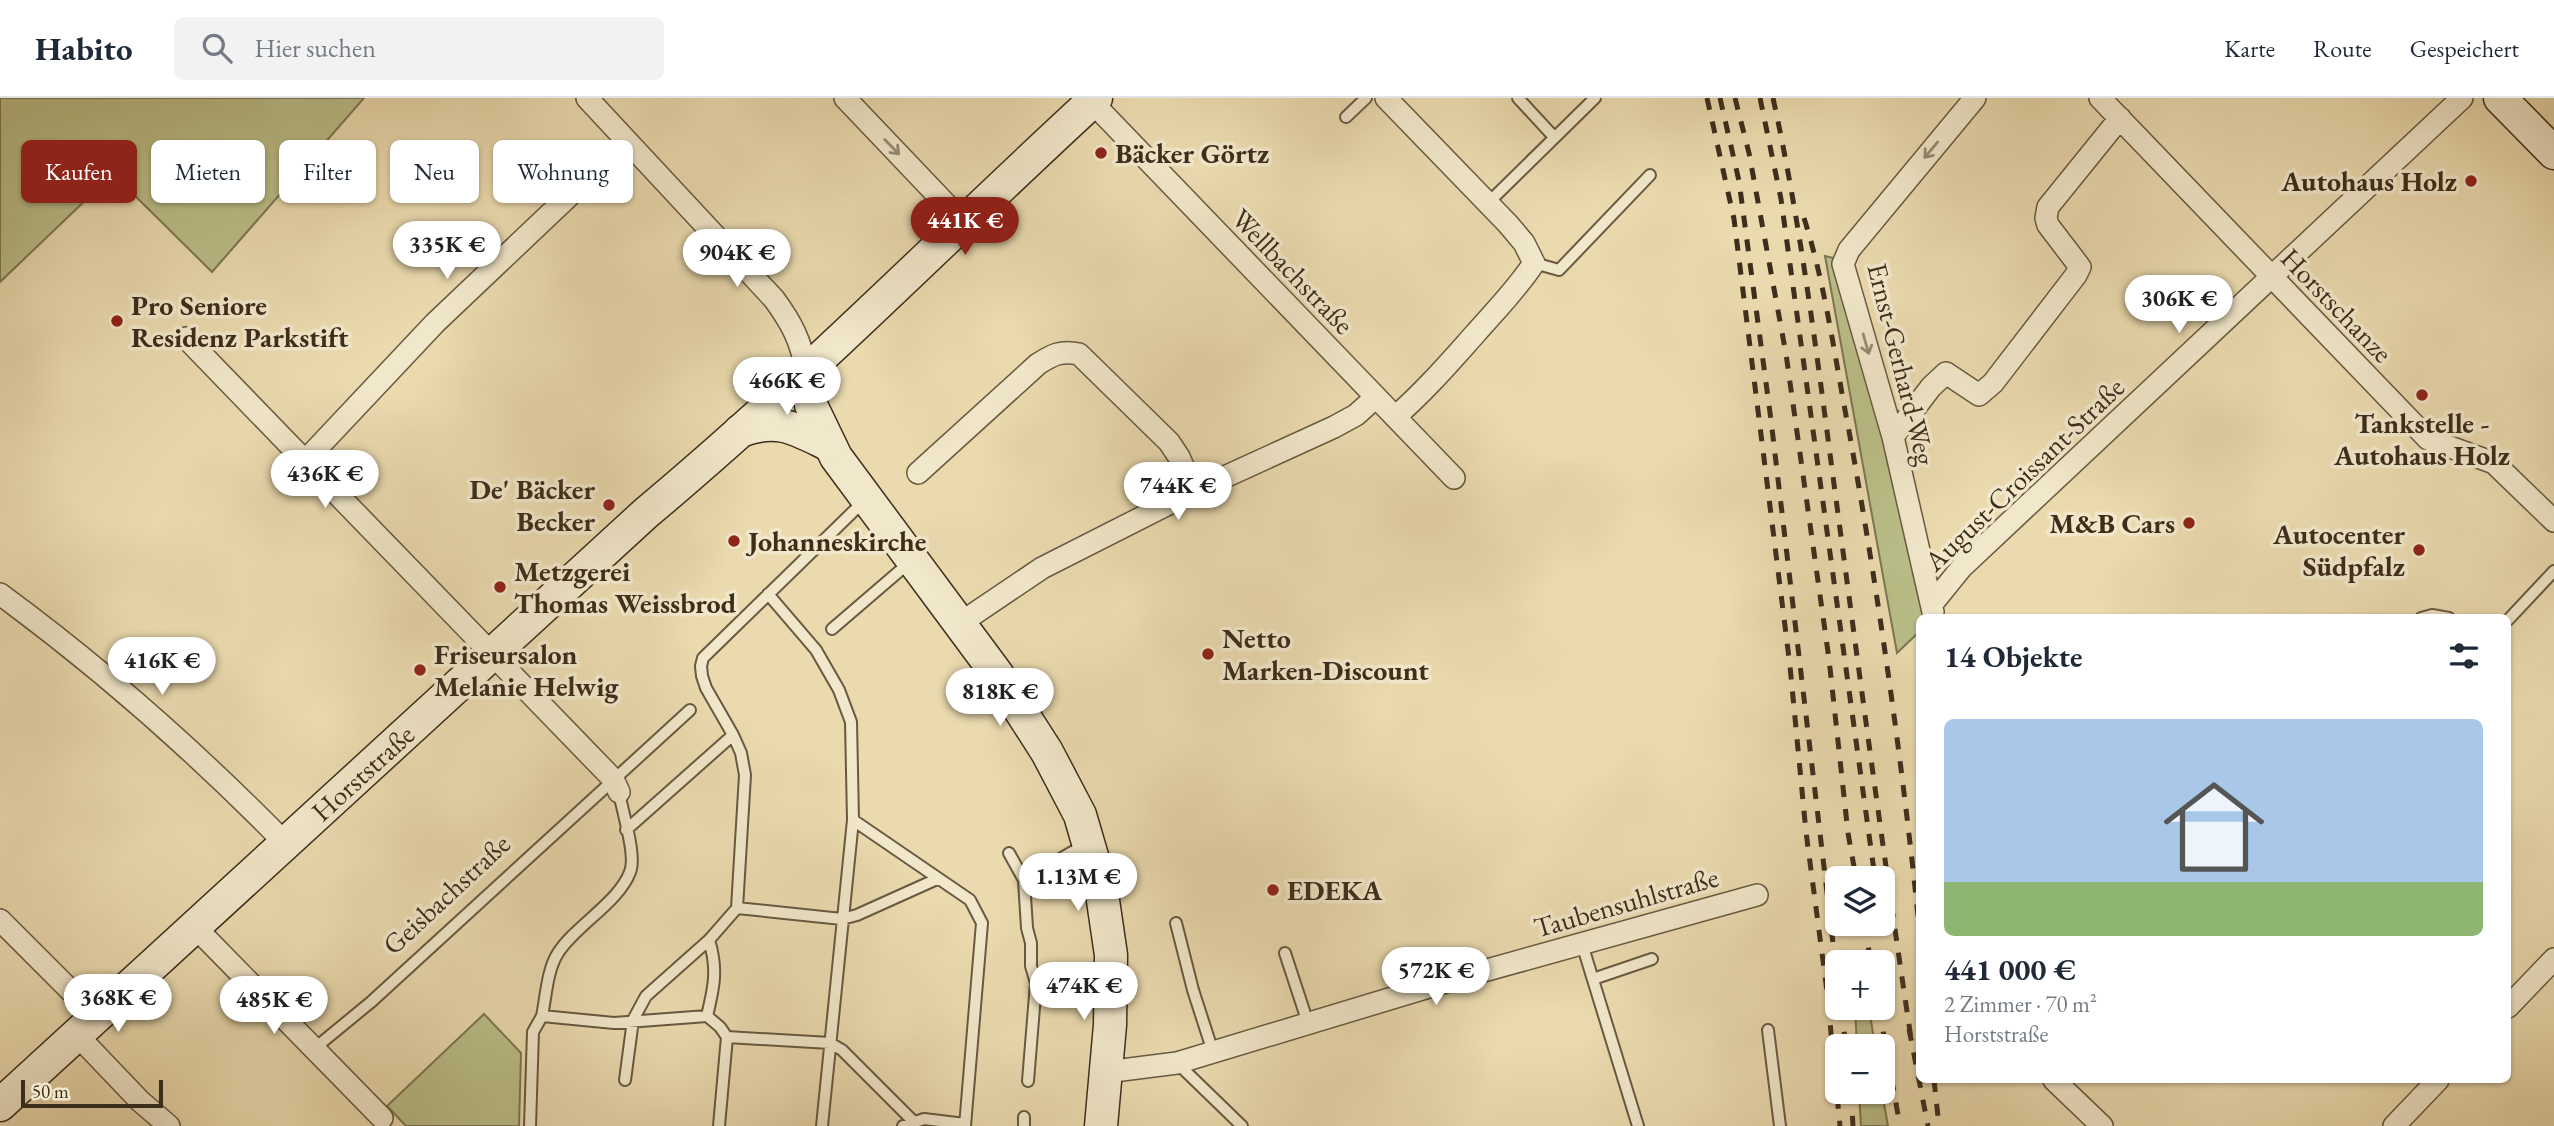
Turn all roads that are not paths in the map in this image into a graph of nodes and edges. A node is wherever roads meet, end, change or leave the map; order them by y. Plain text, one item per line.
1 (587, 98) edge
2 (845, 98) edge
3 (1366, 98) edge
4 (1386, 98) edge
5 (1518, 98) edge
6 (1595, 98) edge
7 (1975, 98) edge
8 (2100, 98) edge
9 (2462, 98) edge
10 (2500, 98) edge
11 (1092, 99) edge
12 (1346, 117) dead end
13 (2120, 118) junction
14 (1554, 137) junction
15 (626, 140) edge
16 (633, 147) edge
17 (2554, 153) edge
18 (1650, 175) dead end
19 (561, 203) edge
20 (1489, 203) junction
21 (963, 222) junction
22 (1534, 263) junction
23 (2271, 277) junction
24 (186, 338) dead end
25 (806, 372) junction
26 (1376, 397) junction
27 (1395, 417) junction
28 (740, 431) junction
29 (1893, 437) junction
30 (829, 444) junction
31 (306, 460) junction
32 (918, 473) dead end
33 (1454, 478) dead end
34 (1194, 491) junction
35 (866, 499) junction
36 (2554, 521) edge
37 (912, 560) junction
38 (2554, 571) edge
39 (0, 594) edge
40 (768, 594) junction
41 (1933, 611) edge
42 (2511, 616) edge
43 (959, 624) junction
44 (832, 629) dead end
45 (491, 654) junction
46 (690, 710) dead end
47 (733, 735) junction
48 (616, 786) junction
49 (853, 820) junction
50 (626, 830) junction
51 (286, 844) junction
52 (1090, 845) junction
53 (1009, 853) dead end
54 (937, 879) junction
55 (1024, 880) junction
56 (1756, 895) dead end
57 (737, 908) junction
58 (842, 919) junction
59 (0, 920) edge
60 (1176, 923) dead end
61 (195, 927) junction
62 (709, 940) junction
63 (1582, 944) junction
64 (1285, 953) dead end
65 (1652, 959) dead end
66 (2554, 959) edge
67 (1593, 979) junction
68 (2511, 1004) edge
69 (542, 1016) junction
70 (706, 1016) junction
71 (633, 1020) junction
72 (1308, 1023) junction
73 (87, 1026) junction
74 (1768, 1030) dead end
75 (727, 1037) junction
76 (830, 1043) junction
77 (315, 1048) junction
78 (1213, 1052) junction
79 (1177, 1063) junction
80 (1107, 1072) junction
81 (625, 1080) dead end
82 (1028, 1081) dead end
83 (2057, 1083) edge
84 (2435, 1083) edge
85 (0, 1105) edge
86 (158, 1120) edge
87 (384, 1123) edge
88 (908, 1123) edge
89 (965, 1125) edge
90 (530, 1126) edge
91 (719, 1126) edge
92 (822, 1126) edge
93 (1101, 1126) edge
94 (1242, 1126) edge
95 (1638, 1126) edge
96 (1780, 1126) edge
97 (2102, 1126) edge
98 (2394, 1126) edge

1 - 15 street
2 -> 21 street
3 - 12 lane
4 - 20 street
5 - 14 lane
6 - 14 lane
7 -> 29 street, Ernst-Gerhard-Weg
8 - 13 street, Horstschanze
9 - 23 street, August-Croissant-Straße
10 - 17 street
11 - 21 street, Horststraße
11 - 26 street, Wellbachstraße
13 - 23 street, Horstschanze
13 - 29 street
14 - 20 lane
16 - 25 street
18 - 22 lane
19 - 31 street
20 - 22 street
21 - 25 street, Horststraße
22 - 27 street
23 - 36 street, Horstschanze
23 - 41 street, August-Croissant-Straße
24 - 31 street
25 - 28 street, Horststraße
25 - 30 street
26 - 27 street, Wellbachstraße
26 - 34 street
27 - 33 street, Wellbachstraße
28 - 30 street
28 - 45 street, Horststraße
29 - 41 street, Ernst-Gerhard-Weg
30 - 35 street
31 - 45 street
32 - 34 street
34 - 43 street
35 - 37 street
35 - 40 lane
37 - 43 street
37 - 44 lane
38 - 42 lane
39 - 51 street
40 - 47 lane
40 - 49 lane
43 - 52 street
45 - 48 street
45 - 51 street, Horststraße
46 - 48 lane, Geisbachstraße
47 - 50 lane
47 - 57 lane
48 - 50 lane
48 - 77 lane, Geisbachstraße
49 - 54 lane
49 - 58 lane
50 - 69 lane
51 - 61 street, Horststraße
52 - 55 lane
52 - 80 street
53 - 55 lane
54 - 58 lane
54 - 89 lane
55 - 82 lane
56 - 63 street, Taubensuhlstraße
57 - 58 lane
57 - 62 lane
58 - 76 lane
59 - 73 street
60 - 78 lane
61 - 73 street, Horststraße
61 - 77 street
62 - 70 lane
62 - 71 lane
63 - 67 lane
63 - 72 street, Taubensuhlstraße
64 - 72 lane
65 - 67 lane
66 - 68 street
67 - 95 lane
69 - 71 lane
69 - 90 lane
70 - 71 lane
70 - 75 lane
71 - 81 lane
72 - 78 street, Taubensuhlstraße
73 - 85 street, Horststraße
73 - 86 street
74 - 96 lane
75 - 76 lane
75 - 91 lane
76 - 88 lane
76 - 92 lane
77 - 87 street
78 - 79 street, Taubensuhlstraße
79 - 80 street, Taubensuhlstraße
79 - 94 lane
80 - 93 street
83 - 97 street
84 - 98 street
88 - 89 lane

